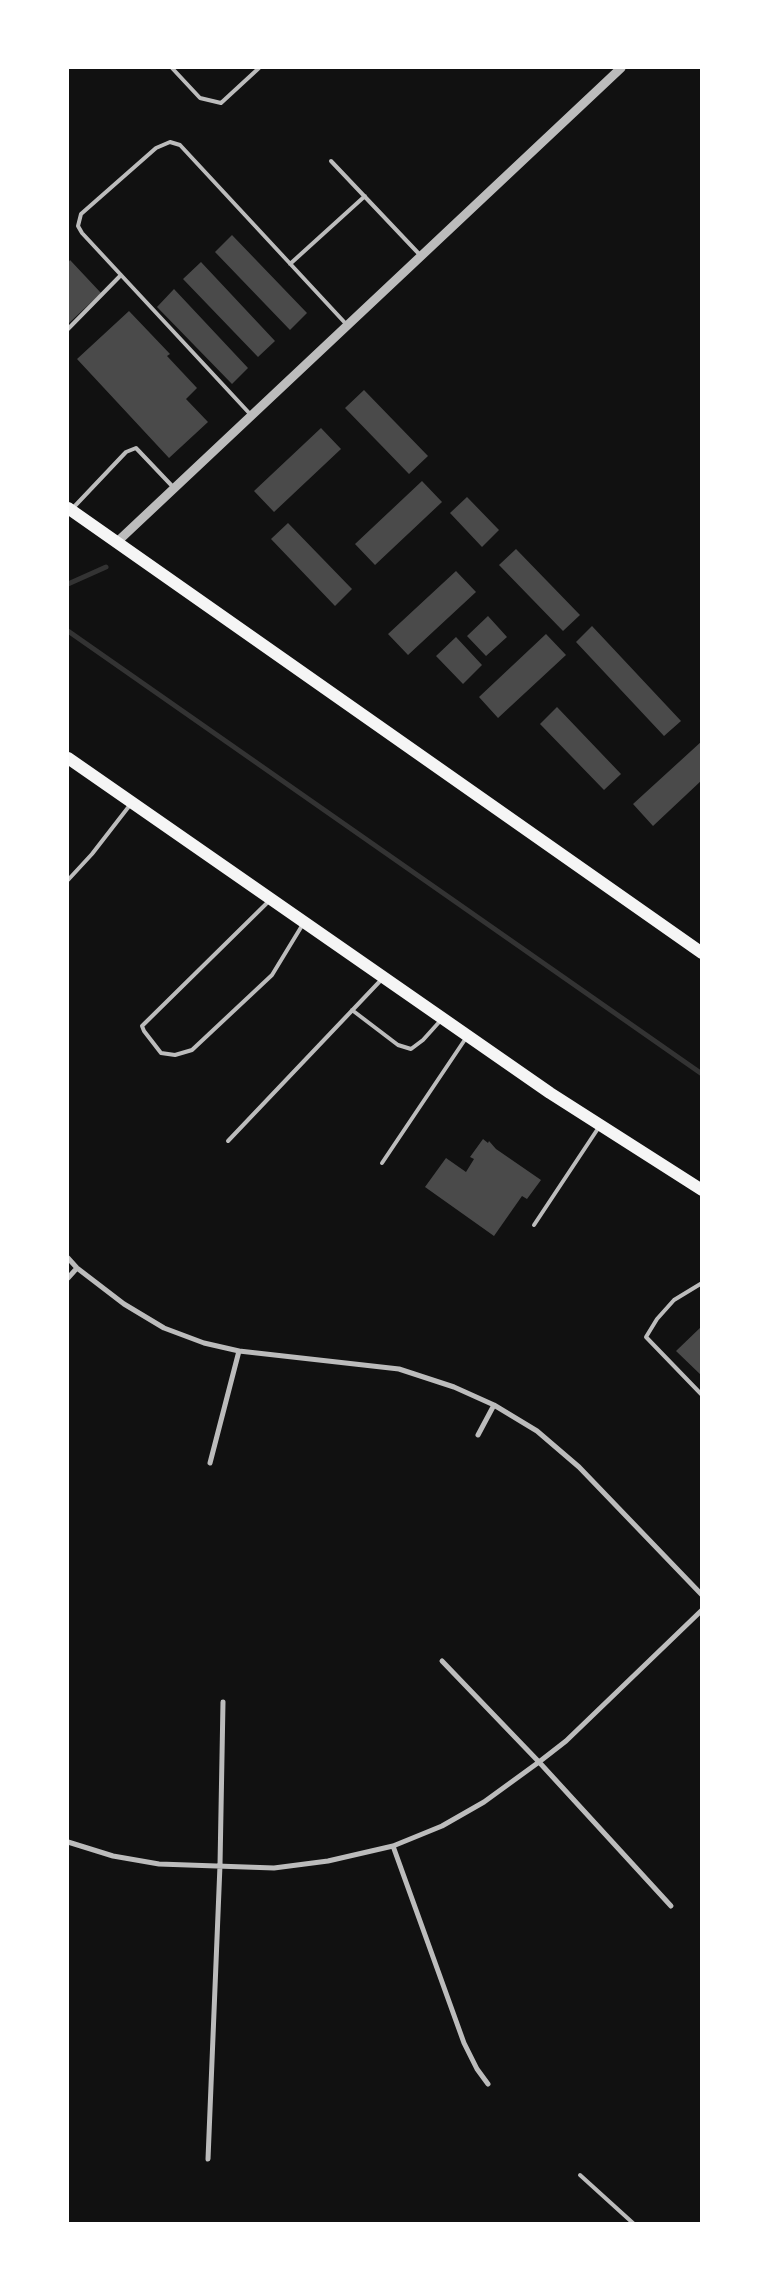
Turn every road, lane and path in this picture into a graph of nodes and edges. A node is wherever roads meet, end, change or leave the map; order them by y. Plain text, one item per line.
1 (172, 68) edge
2 (259, 68) edge
3 (621, 68) edge
4 (332, 161) dead end
5 (365, 196) junction
6 (421, 256) junction
7 (290, 264) junction
8 (121, 275) junction
9 (348, 325) junction
10 (68, 329) edge
11 (252, 416) junction
12 (174, 488) junction
13 (69, 509) edge
14 (117, 542) junction
15 (68, 758) edge
16 (132, 803) junction
17 (68, 880) edge
18 (270, 899) junction
19 (304, 922) junction
20 (702, 953) edge
21 (383, 978) junction
22 (352, 1010) junction
23 (442, 1019) junction
24 (467, 1036) junction
25 (601, 1125) junction
26 (228, 1141) dead end
27 (382, 1162) dead end
28 (702, 1190) edge
29 (534, 1226) dead end
30 (68, 1258) edge
31 (77, 1268) junction
32 (68, 1278) edge
33 (702, 1283) edge
34 (239, 1351) junction
35 (702, 1395) edge
36 (494, 1405) junction
37 (478, 1435) dead end
38 (210, 1463) dead end
39 (702, 1594) edge
40 (702, 1610) edge
41 (442, 1661) dead end
42 (223, 1702) dead end
43 (539, 1762) junction
44 (68, 1842) edge
45 (393, 1846) junction
46 (220, 1865) junction
47 (671, 1906) dead end
48 (488, 2084) dead end
49 (208, 2159) dead end
50 (580, 2175) dead end
51 (634, 2224) edge

1 - 2 lane
3 - 6 street
4 - 5 lane
5 - 6 lane
5 - 7 lane
6 - 9 street
7 - 8 lane
7 - 9 lane
8 - 10 lane
8 - 11 lane
9 - 11 street
11 - 12 street
12 - 13 lane
12 - 14 street
13 - 14 main road
14 - 20 main road
15 - 16 main road
16 - 17 lane
16 - 18 main road
18 - 19 main road
18 - 19 lane
19 - 21 main road
21 - 22 lane
21 - 23 main road
22 - 23 lane
22 - 26 lane
23 - 24 main road
24 - 25 main road
24 - 27 lane
25 - 28 main road
25 - 29 lane
30 - 31 street
31 - 32 street
31 - 34 street
33 - 35 lane
34 - 36 street
34 - 38 street
36 - 37 street
36 - 39 street
40 - 43 street
41 - 43 street
42 - 46 street
43 - 45 street
43 - 47 street
44 - 46 street
45 - 46 street
45 - 48 street
46 - 49 street
50 - 51 lane

